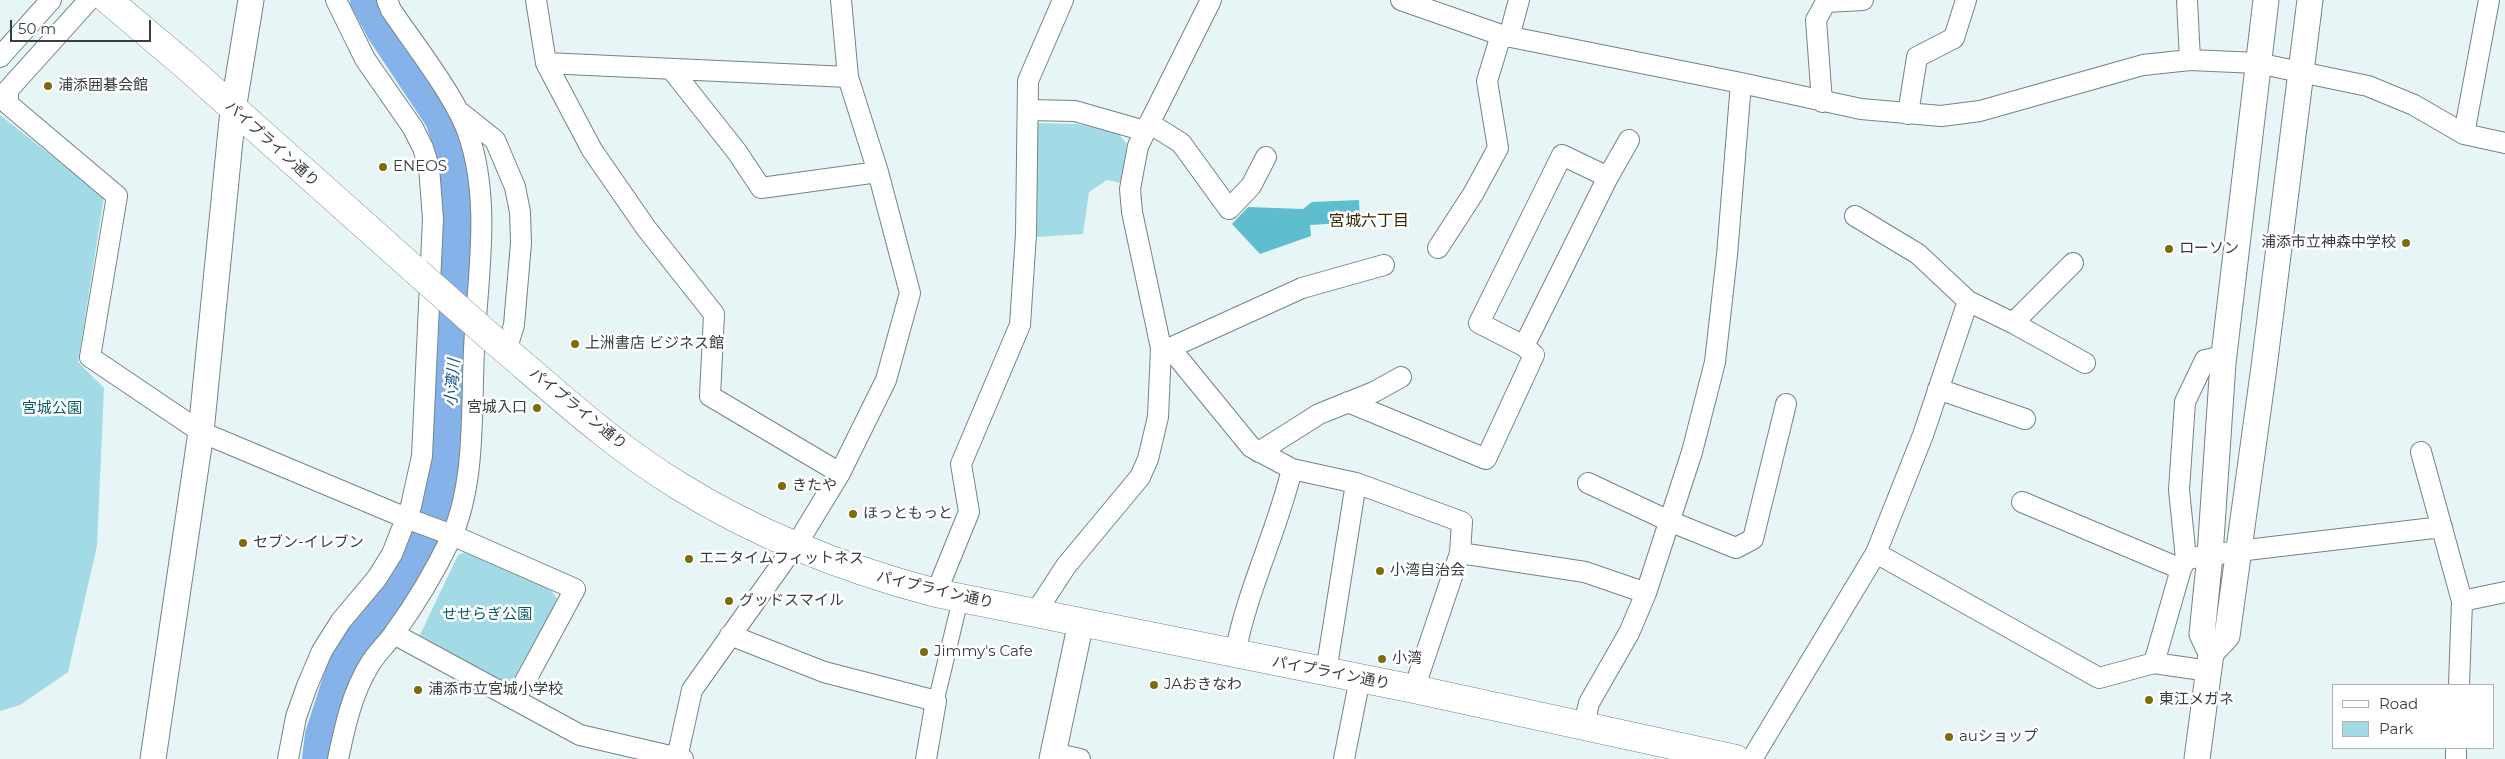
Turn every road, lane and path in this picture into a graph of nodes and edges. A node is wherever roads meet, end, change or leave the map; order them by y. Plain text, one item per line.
1 (51, 0) edge
2 (89, 0) edge
3 (108, 0) edge
4 (251, 0) edge
5 (336, 0) edge
6 (387, 0) edge
7 (536, 0) edge
8 (841, 0) edge
9 (1063, 0) edge
10 (1211, 0) edge
11 (1401, 0) edge
12 (1519, 0) edge
13 (1864, 0) edge
14 (1966, 0) edge
15 (2187, 0) edge
16 (2266, 0) edge
17 (2310, 0) edge
18 (2488, 0) edge
19 (1505, 36) junction
20 (0, 56) edge
21 (2190, 60) junction
22 (2257, 62) junction
23 (546, 63) junction
24 (672, 70) junction
25 (2301, 72) junction
26 (848, 77) junction
27 (1741, 83) junction
28 (1822, 102) junction
29 (234, 110) junction
30 (456, 110) junction
31 (1028, 110) junction
32 (1908, 114) junction
33 (1147, 127) junction
34 (2464, 134) junction
35 (1628, 140) dead end
36 (2505, 143) edge
37 (1266, 157) dead end
38 (878, 172) junction
39 (1608, 177) junction
40 (1855, 216) dead end
41 (1438, 248) dead end
42 (2073, 262) dead end
43 (1384, 265) dead end
44 (1968, 301) junction
45 (2013, 323) junction
46 (501, 346) junction
47 (1524, 346) junction
48 (1166, 348) junction
49 (2224, 356) junction
50 (2084, 363) dead end
51 (1401, 377) dead end
52 (1938, 389) junction
53 (1348, 402) junction
54 (1786, 404) dead end
55 (2025, 418) dead end
56 (201, 432) junction
57 (1259, 452) junction
58 (2421, 452) dead end
59 (1292, 469) junction
60 (840, 473) junction
61 (1588, 482) dead end
62 (1356, 483) junction
63 (2022, 502) dead end
64 (406, 518) junction
65 (1669, 521) junction
66 (2442, 527) junction
67 (452, 535) junction
68 (794, 546) junction
69 (2238, 551) junction
70 (1460, 553) junction
71 (1876, 553) junction
72 (2192, 561) junction
73 (2505, 592) edge
74 (1646, 593) junction
75 (948, 595) junction
76 (2462, 601) junction
77 (1036, 612) junction
78 (1080, 622) junction
79 (394, 634) junction
80 (730, 635) junction
81 (1235, 654) junction
82 (2210, 662) junction
83 (2154, 663) junction
84 (1326, 672) junction
85 (1360, 678) junction
86 (2459, 684) edge
87 (1414, 689) junction
88 (515, 700) junction
89 (936, 701) junction
90 (1584, 725) junction
91 (1052, 756) edge
92 (680, 758) edge
93 (153, 759) edge
94 (288, 759) edge
95 (338, 759) edge
96 (926, 759) edge
97 (1080, 759) edge
98 (1344, 759) edge
99 (1736, 759) edge
100 (1752, 759) edge
101 (2197, 759) edge

1 - 20 street
2 - 56 street
3 - 29 main road, パイプライン通り
4 - 29 street
5 - 64 street
6 - 30 street
7 - 23 street
8 - 26 street
9 - 31 street
10 - 33 street
11 - 19 street
12 - 19 street
13 - 28 street
14 - 32 street
15 - 21 street
16 - 22 street
17 - 25 street
18 - 34 street
19 - 27 street
19 - 41 street
21 - 22 street
21 - 32 street
22 - 25 street
22 - 49 street
23 - 24 street
23 - 60 street
24 - 26 street
24 - 38 street
25 - 34 street
25 - 69 street
26 - 38 street
27 - 28 street
27 - 65 street
28 - 32 street
29 - 46 main road, パイプライン通り, bridge
29 - 56 street
30 - 46 street
30 - 67 street
31 - 33 street
31 - 75 street
33 - 37 street
33 - 48 street
34 - 36 street
35 - 39 street
38 - 60 street
39 - 47 street
39 - 47 street
40 - 44 street
42 - 45 street
43 - 48 street
44 - 45 street
44 - 52 street
45 - 50 street
46 - 68 main road, パイプライン通り
47 - 53 street
48 - 57 street
48 - 77 street
49 - 72 street
49 - 72 street
51 - 53 street
52 - 55 street
52 - 71 street
53 - 57 street
54 - 65 street
56 - 64 street
56 - 93 street
57 - 59 street
58 - 66 street
59 - 62 street
59 - 81 street
60 - 68 street
61 - 65 street
62 - 70 street
62 - 84 street
63 - 72 street
64 - 67 street
64 - 94 street
65 - 74 street
66 - 69 street
66 - 76 street
67 - 79 street
67 - 88 street
68 - 75 main road, パイプライン通り
68 - 80 street
69 - 72 street
69 - 82 street
70 - 74 street
70 - 87 street
71 - 83 street
71 - 100 street
72 - 82 street
72 - 83 street
73 - 76 street
74 - 90 street
75 - 77 main road, パイプライン通り
75 - 89 street
76 - 86 street
77 - 78 main road, パイプライン通り
78 - 81 main road, パイプライン通り
78 - 91 street
79 - 88 street
79 - 95 street
80 - 89 street
80 - 92 street
81 - 84 main road, パイプライン通り
82 - 83 street
82 - 101 street
84 - 85 main road, パイプライン通り
85 - 87 main road, パイプライン通り
85 - 98 street
87 - 90 main road, パイプライン通り
88 - 92 street
89 - 96 street
90 - 99 main road, パイプライン通り
91 - 97 street

